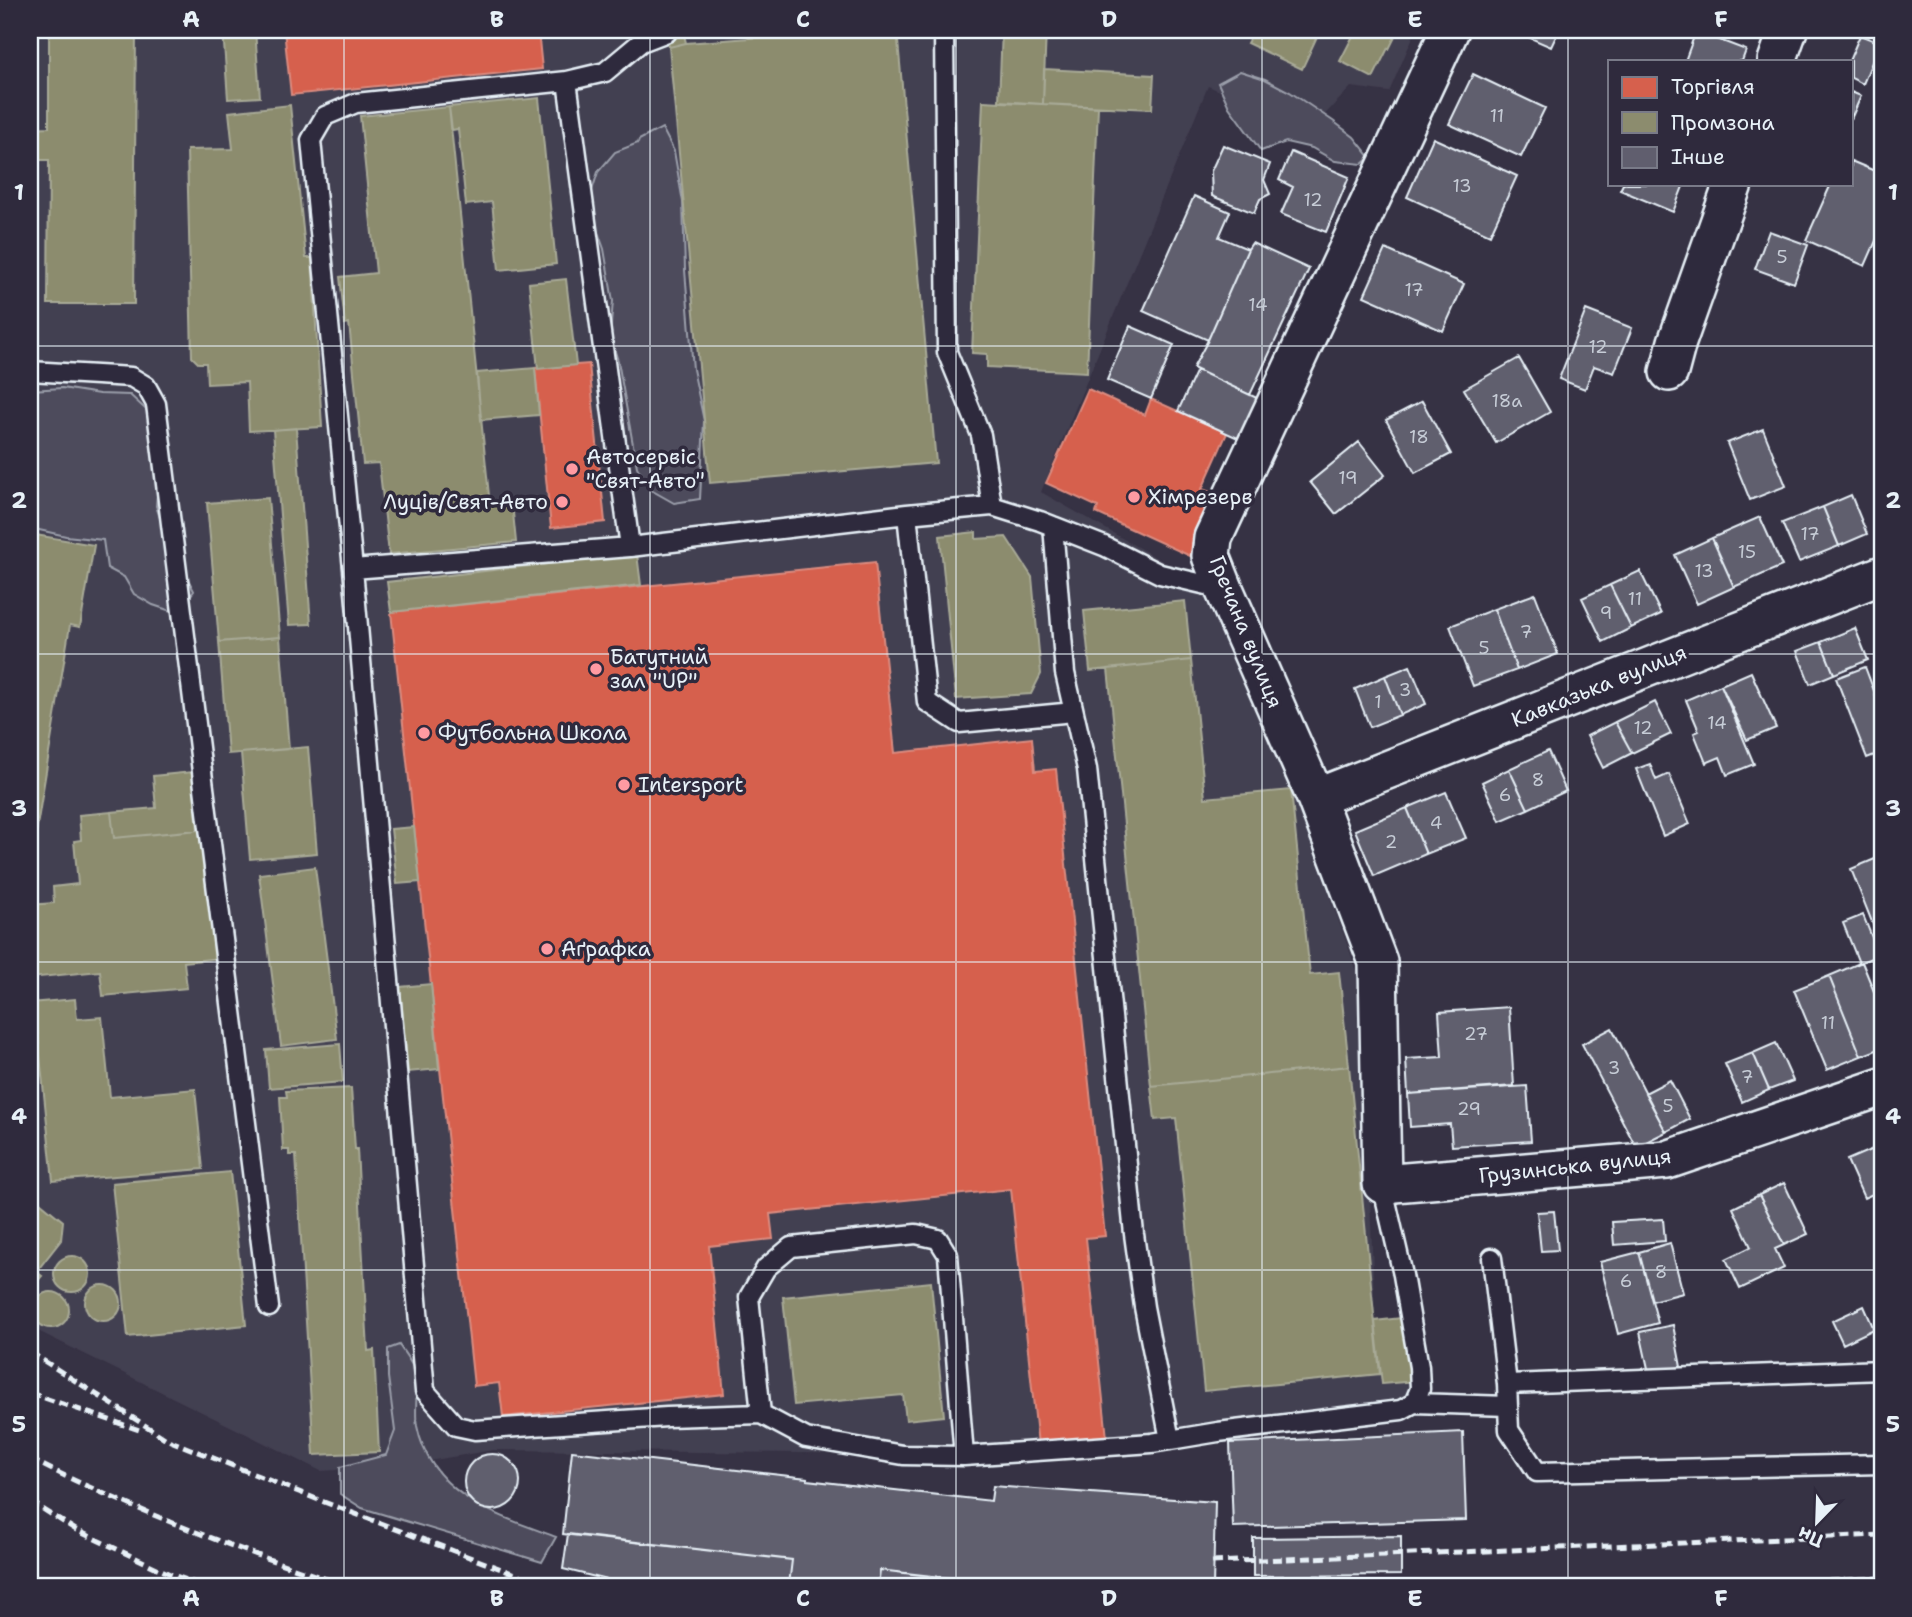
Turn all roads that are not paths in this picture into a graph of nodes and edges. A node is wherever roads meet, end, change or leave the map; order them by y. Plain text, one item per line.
1 (944, 30) edge
2 (1450, 30) edge
3 (1788, 30) edge
4 (667, 32) dead end
5 (1777, 60) edge
6 (567, 82) junction
7 (1732, 186) edge
8 (30, 371) edge
9 (1669, 372) dead end
10 (992, 506) junction
11 (907, 514) junction
12 (1053, 526) junction
13 (630, 548) junction
14 (353, 569) junction
15 (1882, 575) edge
16 (1224, 589) junction
17 (1074, 712) junction
18 (1316, 797) junction
19 (1882, 1087) edge
20 (1382, 1184) junction
21 (1492, 1258) dead end
22 (269, 1307) dead end
23 (1882, 1370) edge
24 (1507, 1384) junction
25 (1414, 1403) junction
26 (1508, 1406) junction
27 (761, 1414) junction
28 (1170, 1440) junction
29 (964, 1455) junction
30 (1882, 1464) edge

1 - 10 lane
2 - 16 street, Гречана вулиця
3 - 5 street
4 - 6 lane
6 - 13 lane
6 - 14 lane
7 - 9 street
8 - 22 lane
10 - 11 lane
10 - 12 lane
11 - 13 lane
11 - 17 lane
12 - 16 lane
12 - 17 lane
13 - 14 lane
14 - 27 lane
15 - 18 street, Кавказька вулиця
16 - 18 street, Гречана вулиця
17 - 28 lane
18 - 20 street, Гречана вулиця
19 - 20 street, Грузинська вулиця
20 - 25 lane
21 - 24 lane
23 - 24 lane
24 - 26 lane
25 - 26 lane
25 - 28 lane
26 - 30 lane
27 - 29 lane
27 - 29 lane
28 - 29 lane

